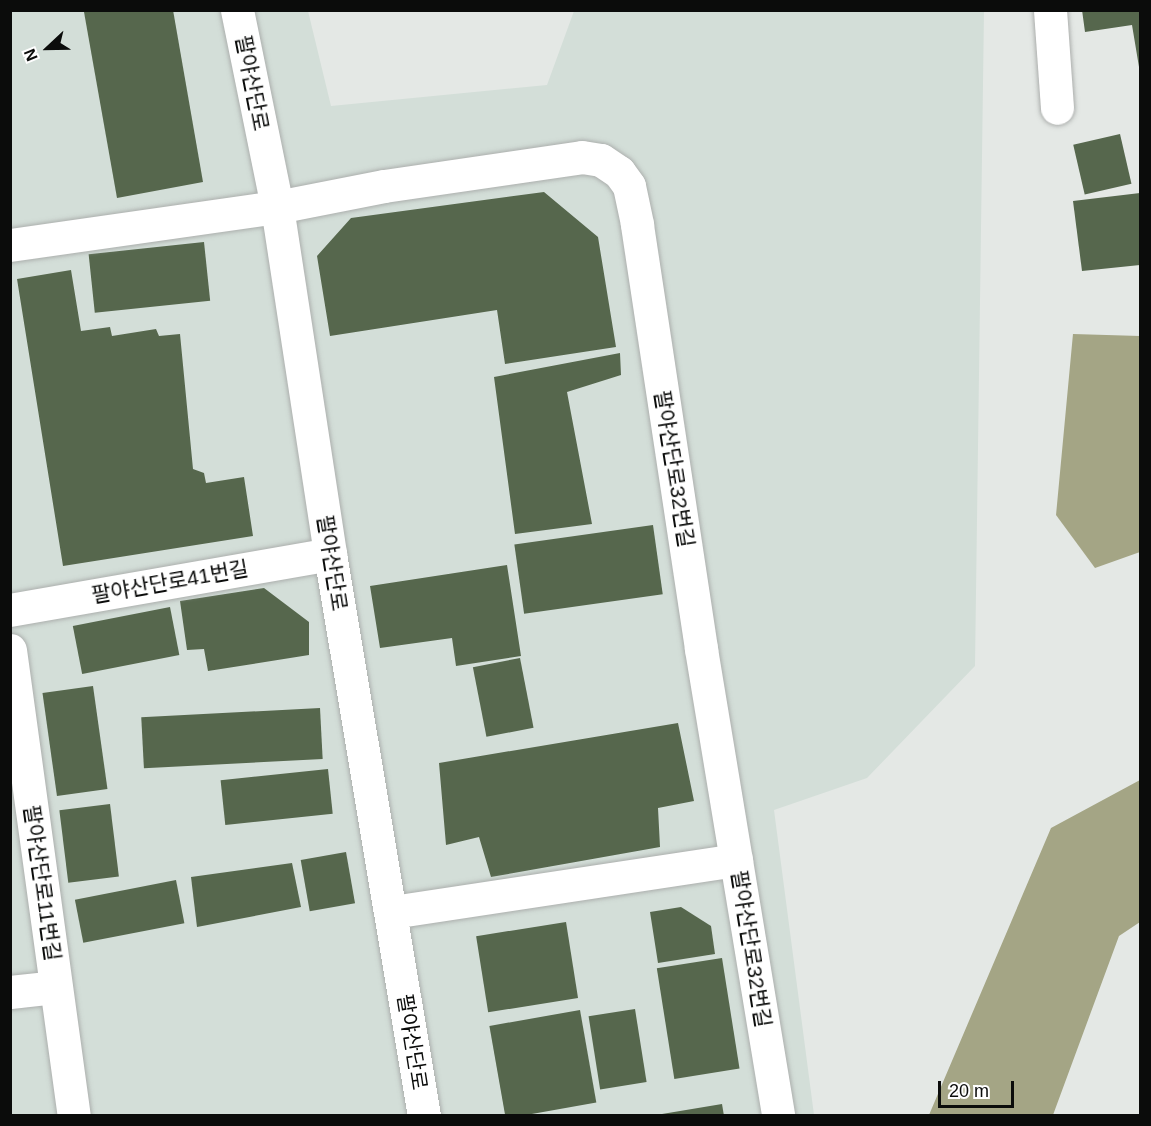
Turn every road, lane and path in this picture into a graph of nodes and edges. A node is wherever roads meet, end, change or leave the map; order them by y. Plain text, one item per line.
1 (237, 10) edge
2 (1050, 10) edge
3 (1057, 108) dead end
4 (277, 207) junction
5 (10, 245) edge
6 (330, 554) junction
7 (10, 610) edge
8 (10, 650) edge
9 (736, 860) junction
10 (392, 912) junction
11 (56, 987) junction
12 (10, 992) edge
13 (74, 1116) edge
14 (424, 1116) edge
15 (778, 1116) edge

1 - 4 street, 팔야산단로
2 - 3 street
4 - 5 street
4 - 6 street, 팔야산단로
4 - 9 street, 팔야산단로32번길
6 - 7 street, 팔야산단로41번길
6 - 10 street, 팔야산단로
8 - 11 street, 팔야산단로11번길
9 - 10 street
9 - 15 street, 팔야산단로32번길
10 - 14 street, 팔야산단로
11 - 12 street
11 - 13 street, 팔야산단로11번길

